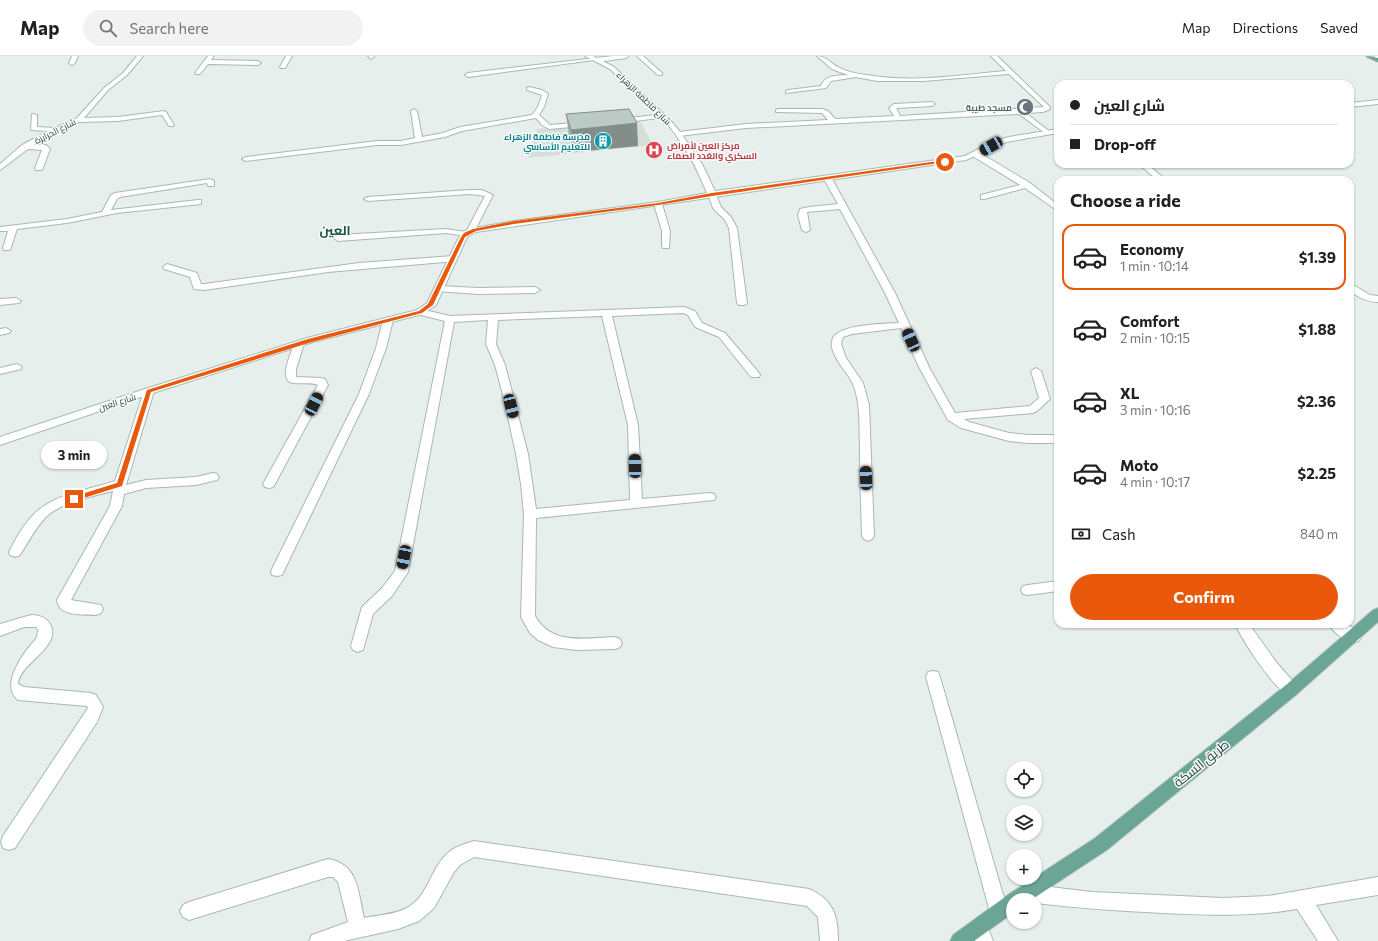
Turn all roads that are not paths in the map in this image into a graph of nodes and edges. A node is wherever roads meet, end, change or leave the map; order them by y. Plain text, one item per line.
1 (75, 56) edge
2 (140, 56) edge
3 (212, 56) edge
4 (289, 56) edge
5 (626, 56) edge
6 (640, 56) edge
7 (820, 56) edge
8 (994, 56) edge
9 (1369, 56) edge
10 (1377, 57) edge
11 (593, 58) edge
12 (207, 62) junction
13 (72, 63) dead end
14 (258, 63) dead end
15 (283, 67) dead end
16 (1010, 72) junction
17 (198, 73) dead end
18 (660, 74) dead end
19 (468, 75) dead end
20 (862, 76) junction
21 (529, 89) dead end
22 (788, 92) dead end
23 (1378, 102) edge
24 (932, 104) dead end
25 (1354, 105) edge
26 (414, 111) dead end
27 (778, 111) dead end
28 (1020, 112) junction
29 (34, 115) dead end
30 (664, 116) junction
31 (534, 117) junction
32 (898, 118) junction
33 (78, 120) junction
34 (610, 122) edge
35 (833, 122) junction
36 (587, 124) edge
37 (171, 125) dead end
38 (56, 129) junction
39 (1054, 131) edge
40 (1047, 132) junction
41 (679, 134) junction
42 (419, 140) junction
43 (25, 147) junction
44 (977, 155) junction
45 (246, 159) dead end
46 (0, 168) edge
47 (39, 168) dead end
48 (1148, 168) edge
49 (1157, 176) edge
50 (828, 179) junction
51 (211, 184) dead end
52 (1026, 185) junction
53 (712, 194) junction
54 (984, 197) dead end
55 (368, 199) dead end
56 (198, 202) dead end
57 (658, 204) junction
58 (842, 206) junction
59 (1054, 206) edge
60 (105, 213) junction
61 (13, 228) junction
62 (0, 229) edge
63 (806, 230) dead end
64 (468, 233) junction
65 (338, 238) dead end
66 (666, 246) dead end
67 (7, 248) dead end
68 (453, 259) junction
69 (167, 267) dead end
70 (439, 289) junction
71 (1354, 289) edge
72 (535, 290) dead end
73 (1378, 300) edge
74 (16, 301) dead end
75 (0, 302) edge
76 (742, 302) dead end
77 (420, 312) junction
78 (606, 312) junction
79 (492, 318) junction
80 (450, 319) junction
81 (388, 320) junction
82 (904, 325) junction
83 (299, 344) junction
84 (17, 367) dead end
85 (1036, 370) dead end
86 (0, 371) edge
87 (755, 375) dead end
88 (149, 391) junction
89 (952, 417) junction
90 (1054, 439) edge
91 (0, 441) edge
92 (213, 478) dead end
93 (269, 484) dead end
94 (120, 488) junction
95 (710, 497) dead end
96 (636, 504) junction
97 (530, 514) junction
98 (868, 536) dead end
99 (15, 552) dead end
100 (277, 571) dead end
101 (1054, 587) edge
102 (1028, 590) dead end
103 (96, 609) dead end
104 (1378, 614) edge
105 (1247, 628) edge
106 (1342, 628) edge
107 (0, 630) edge
108 (1354, 636) junction
109 (615, 643) dead end
110 (358, 646) dead end
111 (933, 677) dead end
112 (1291, 690) junction
113 (10, 842) dead end
114 (1378, 886) edge
115 (1026, 893) edge
116 (1042, 899) edge
117 (1301, 899) junction
118 (1006, 907) edge
119 (189, 911) dead end
120 (999, 912) junction
121 (358, 928) junction
122 (981, 934) edge
123 (318, 941) edge
124 (829, 941) edge
125 (959, 941) edge
126 (1329, 941) edge

1 - 13 street
2 - 33 street, شارع الحرايزة
3 - 12 street
4 - 15 street
5 - 11 street
6 - 18 street
7 - 20 street
8 - 16 street
9 - 10 main road
11 - 19 street
11 - 30 street, شارع فاطمة الزهراء
12 - 14 street
12 - 17 street
16 - 20 street
16 - 28 street
20 - 22 street
21 - 31 street
23 - 25 street
24 - 32 street
26 - 42 street
27 - 35 street
28 - 32 street
28 - 40 street
29 - 38 street
30 - 34 street
30 - 41 street, شارع فاطمة الزهراء
31 - 36 street
31 - 42 street
32 - 35 street
33 - 37 street
33 - 38 street, شارع الحرايزة
35 - 41 street
38 - 43 street, شارع الحرايزة
39 - 40 street
40 - 44 street
41 - 53 street, شارع فاطمة الزهراء
42 - 45 street
43 - 46 street, شارع الحرايزة
43 - 47 street
44 - 50 street
44 - 52 street
48 - 49 street
50 - 53 street
50 - 58 street
51 - 60 street
52 - 54 street
52 - 59 street
53 - 57 street
53 - 76 street, شارع فاطمة الزهراء
55 - 64 street, شارع العين
56 - 60 street
57 - 64 street
57 - 66 street
58 - 63 street
58 - 82 street
60 - 61 street
61 - 62 street
61 - 67 street
64 - 65 street
64 - 68 street, شارع العين
68 - 69 street
68 - 70 street, شارع العين
70 - 72 street
70 - 77 street, شارع العين
71 - 73 street
74 - 75 street
77 - 80 street
77 - 81 street, شارع العين
78 - 79 street
78 - 87 street
78 - 96 street
79 - 80 street
79 - 97 street
80 - 110 street
81 - 83 street, شارع العين
81 - 100 street
82 - 89 street
82 - 98 street
83 - 88 street, شارع العين
83 - 93 street
84 - 86 street
85 - 89 street
88 - 91 street, شارع العين
88 - 94 street
89 - 90 street
92 - 94 street
94 - 99 street
94 - 103 street
95 - 96 street
96 - 97 street
97 - 109 street
101 - 102 street
104 - 108 main road, طريق السكة
105 - 112 street
106 - 108 street
107 - 113 street
108 - 112 main road, طريق السكة
111 - 120 street
112 - 115 main road, طريق السكة
114 - 117 street
116 - 117 street
117 - 126 street
118 - 120 main road, طريق السكة
119 - 121 street
120 - 122 main road, طريق السكة
121 - 123 street
121 - 124 street
122 - 125 main road, طريق السكة

